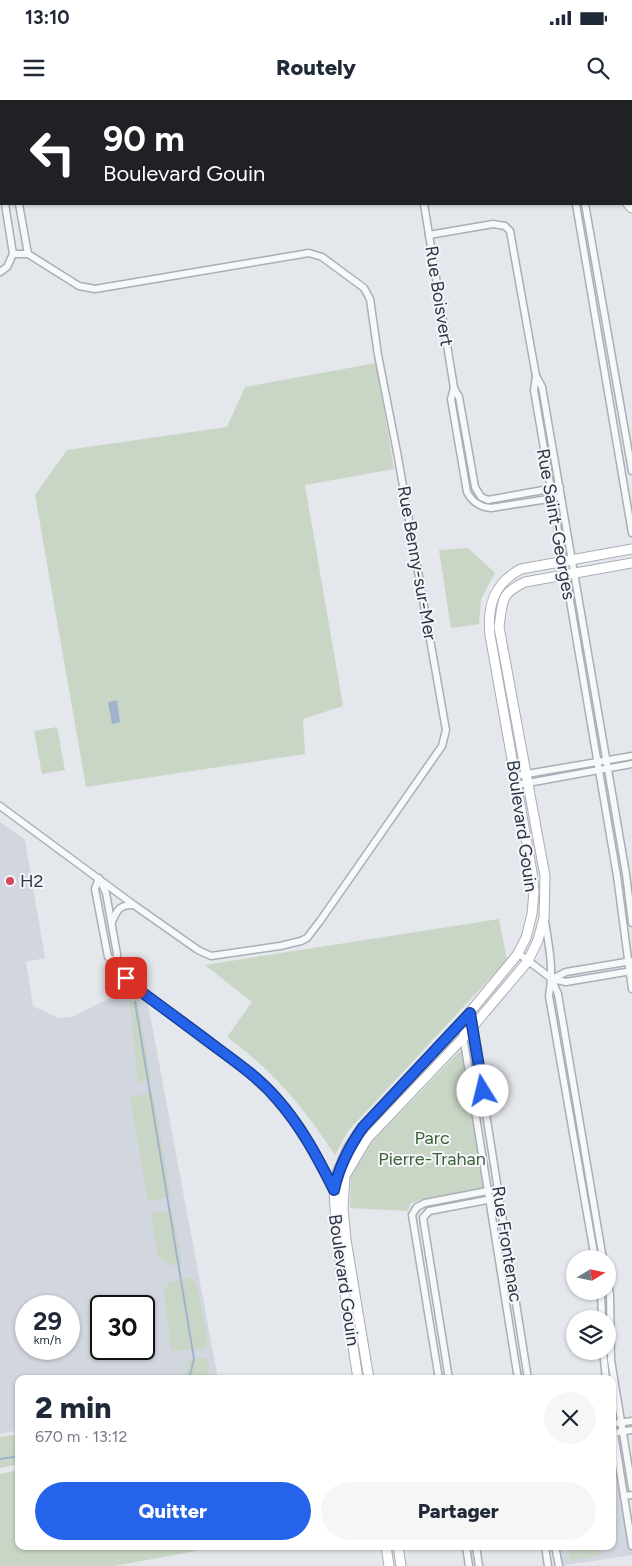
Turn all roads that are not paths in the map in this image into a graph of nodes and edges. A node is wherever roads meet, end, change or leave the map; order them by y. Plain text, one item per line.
1 (5, 205) edge
2 (19, 205) edge
3 (424, 205) edge
4 (576, 205) edge
5 (585, 205) edge
6 (429, 235) junction
7 (13, 254) junction
8 (28, 254) junction
9 (0, 272) edge
10 (597, 274) junction
11 (589, 275) junction
12 (615, 372) junction
13 (605, 374) junction
14 (536, 376) junction
15 (454, 388) junction
16 (622, 470) junction
17 (632, 470) edge
18 (560, 488) junction
19 (550, 489) junction
20 (481, 497) junction
21 (561, 497) junction
22 (551, 498) junction
23 (477, 504) junction
24 (632, 533) edge
25 (632, 549) edge
26 (567, 561) junction
27 (632, 563) edge
28 (569, 574) junction
29 (491, 605) junction
30 (502, 606) junction
31 (502, 644) junction
32 (492, 646) junction
33 (590, 670) junction
34 (582, 671) junction
35 (632, 756) edge
36 (606, 760) junction
37 (598, 762) junction
38 (632, 764) edge
39 (607, 769) junction
40 (599, 770) junction
41 (527, 778) junction
42 (516, 780) junction
43 (0, 806) edge
44 (544, 870) junction
45 (532, 872) junction
46 (626, 874) junction
47 (617, 876) junction
48 (99, 878) junction
49 (134, 906) junction
50 (544, 918) junction
51 (632, 923) edge
52 (112, 928) junction
53 (104, 933) junction
54 (518, 953) junction
55 (528, 961) junction
56 (116, 962) junction
57 (630, 962) edge
58 (630, 971) edge
59 (552, 979) junction
60 (632, 989) edge
61 (470, 1013) junction
62 (461, 1023) junction
63 (473, 1028) junction
64 (464, 1037) junction
65 (572, 1079) junction
66 (563, 1080) junction
67 (486, 1107) junction
68 (476, 1109) junction
69 (589, 1180) junction
70 (580, 1181) junction
71 (498, 1189) junction
72 (334, 1190) junction
73 (489, 1195) junction
74 (500, 1198) junction
75 (343, 1208) junction
76 (415, 1210) junction
77 (425, 1216) junction
78 (341, 1240) junction
79 (593, 1250) edge
80 (601, 1250) edge
81 (357, 1308) junction
82 (347, 1309) junction
83 (519, 1322) junction
84 (510, 1324) junction
85 (441, 1332) junction
86 (431, 1333) junction
87 (362, 1334) junction
88 (352, 1336) junction
89 (611, 1360) joint
90 (603, 1361) joint
91 (357, 1375) edge
92 (368, 1375) edge
93 (438, 1375) edge
94 (447, 1375) edge
95 (517, 1375) edge
96 (527, 1375) edge
97 (605, 1375) edge
98 (613, 1375) edge
99 (616, 1391) edge
100 (632, 1421) edge
101 (621, 1422) junction
102 (616, 1423) edge
103 (632, 1430) edge
104 (623, 1432) junction
105 (616, 1433) edge
106 (616, 1450) edge
107 (632, 1488) edge
108 (632, 1495) edge
109 (624, 1496) junction
110 (630, 1517) edge
111 (632, 1546) edge
112 (387, 1550) edge
113 (399, 1550) edge
114 (466, 1550) edge
115 (474, 1550) edge
116 (476, 1550) edge
117 (546, 1550) edge
118 (556, 1550) edge
119 (467, 1554) junction
120 (389, 1566) edge
121 (401, 1566) edge
122 (469, 1566) edge
123 (479, 1566) edge
124 (548, 1566) edge
125 (559, 1566) edge

1 - 7 street
2 - 8 street
3 - 6 street, Rue Boisvert
4 - 11 street
5 - 10 street
6 - 14 street, Rue Saint-Georges
6 - 15 street, Rue Boisvert
7 - 8 street
7 - 9 street
8 - 49 street, Rue Benny-sur-Mer
10 - 11 street
10 - 12 street
11 - 13 street
12 - 13 street
12 - 17 street
13 - 16 street
14 - 18 street, Rue Saint-Georges
14 - 19 street, Rue Saint-Georges
15 - 20 street, Rue Boisvert
15 - 23 street, Rue Boisvert
16 - 17 street
16 - 24 street
18 - 19 street
18 - 21 street, Rue Saint-Georges
19 - 20 street
19 - 22 street, Rue Saint-Georges
20 - 23 street
21 - 22 street
21 - 26 street, Rue Saint-Georges
22 - 23 street
22 - 26 street, Rue Saint-Georges
25 - 26 street, Boulevard Gouin
26 - 28 street, Rue Saint-Georges
26 - 29 street, Boulevard Gouin
27 - 28 street, Boulevard Gouin
28 - 30 street, Boulevard Gouin
28 - 33 street, Rue Saint-Georges
28 - 34 street, Rue Saint-Georges
29 - 30 street
29 - 32 street, Boulevard Gouin
30 - 31 street, Boulevard Gouin
31 - 32 street
31 - 41 street, Boulevard Gouin
32 - 42 street, Boulevard Gouin
33 - 34 street
33 - 36 street, Rue Saint-Georges
34 - 37 street, Rue Saint-Georges
35 - 36 street
36 - 37 street
36 - 39 street, Rue Saint-Georges
37 - 40 street, Rue Saint-Georges
37 - 41 street
38 - 39 street
39 - 40 street
39 - 46 street, Rue Saint-Georges
40 - 41 street
40 - 47 street, Rue Saint-Georges
41 - 42 street
41 - 44 street, Boulevard Gouin
42 - 45 street, Boulevard Gouin
43 - 48 street, Rue Benny-sur-Mer
44 - 45 street
44 - 50 street, Boulevard Gouin
45 - 54 street, Boulevard Gouin
46 - 47 street
46 - 51 street, Rue Saint-Georges
47 - 57 street, Rue Saint-Georges
48 - 49 street, Rue Benny-sur-Mer
48 - 52 street
48 - 53 street
49 - 52 street
50 - 55 street, Boulevard Gouin
50 - 59 street
52 - 53 street
52 - 56 street
53 - 56 street
54 - 55 street
54 - 61 street, Boulevard Gouin
55 - 59 street
55 - 63 street, Boulevard Gouin
56 - 72 street
57 - 58 street, Rue Saint-Georges
57 - 59 street
58 - 59 street
58 - 60 street, Rue Saint-Georges
59 - 65 street
59 - 66 street
61 - 62 street, Boulevard Gouin
61 - 63 street, Rue Frontenac
62 - 64 street, Rue Frontenac
62 - 72 street, Boulevard Gouin
63 - 64 street, Boulevard Gouin
63 - 67 street, Rue Frontenac
64 - 68 street, Rue Frontenac
64 - 75 street, Boulevard Gouin
65 - 66 street
65 - 69 street
66 - 70 street
67 - 68 street
67 - 71 street, Rue Frontenac
68 - 73 street, Rue Frontenac
69 - 70 street
69 - 80 street
70 - 79 street
71 - 73 street
71 - 74 street, Rue Frontenac
72 - 75 street
72 - 78 street, Boulevard Gouin
73 - 74 street
73 - 76 street
73 - 77 street
73 - 84 street, Rue Frontenac
74 - 83 street, Rue Frontenac
75 - 78 street, Boulevard Gouin
76 - 77 street
76 - 86 street
77 - 85 street
78 - 81 street, Boulevard Gouin
78 - 82 street, Boulevard Gouin
81 - 82 street
81 - 87 street, Boulevard Gouin
82 - 88 street, Boulevard Gouin
83 - 84 street, Rue Frontenac
83 - 96 street, Rue Frontenac
84 - 95 street, Rue Frontenac
85 - 86 street
85 - 94 street
86 - 93 street
87 - 88 street
87 - 92 street, Boulevard Gouin
88 - 91 street, Boulevard Gouin
89 - 90 street
89 - 98 street
90 - 97 street
99 - 101 street
100 - 101 street
101 - 102 street
101 - 104 street
103 - 104 street
104 - 105 street
104 - 107 street
106 - 109 street
108 - 109 street
109 - 110 street
110 - 111 street
112 - 120 street
113 - 121 street
114 - 119 street
115 - 119 street
116 - 123 street
117 - 124 street
118 - 125 street
119 - 122 street

